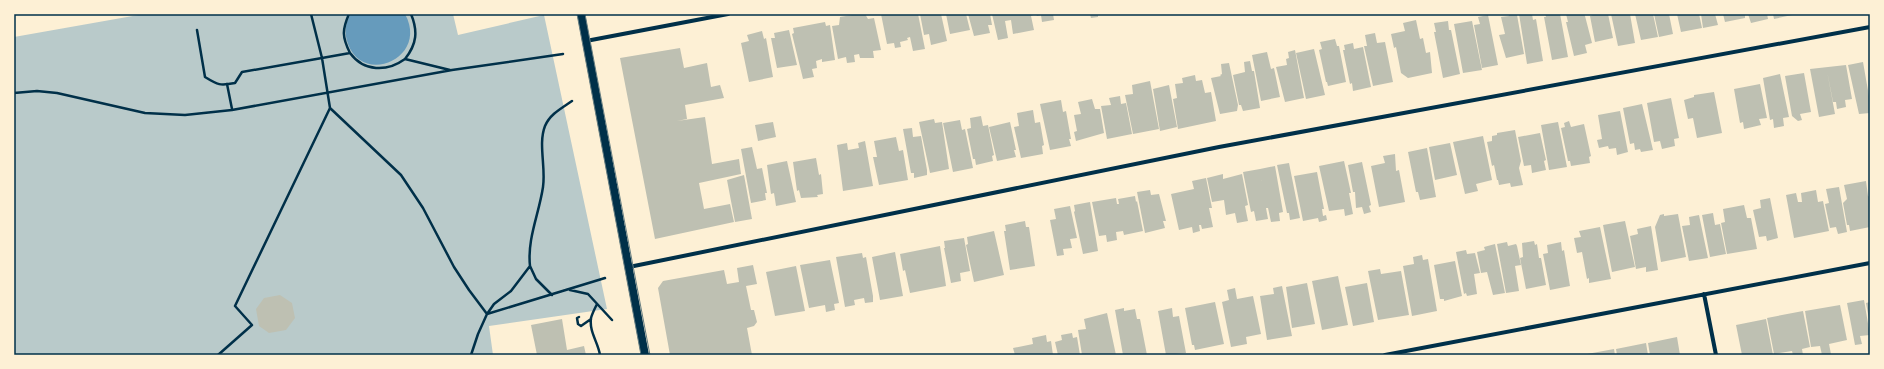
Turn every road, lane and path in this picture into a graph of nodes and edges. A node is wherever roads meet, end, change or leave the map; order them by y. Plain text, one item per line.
1 (311, 14) edge
2 (349, 14) edge
3 (411, 14) edge
4 (581, 14) edge
5 (728, 14) edge
6 (1870, 27) edge
7 (197, 30) dead end
8 (586, 41) junction
9 (350, 53) junction
10 (563, 54) dead end
11 (322, 58) junction
12 (405, 59) junction
13 (452, 70) junction
14 (227, 84) junction
15 (14, 94) edge
16 (329, 94) junction
17 (572, 101) dead end
18 (330, 108) junction
19 (232, 110) junction
20 (1870, 263) edge
21 (530, 266) junction
22 (629, 267) junction
23 (605, 278) dead end
24 (569, 290) junction
25 (1704, 294) junction
26 (552, 295) junction
27 (597, 304) junction
28 (488, 314) junction
29 (579, 317) dead end
30 (591, 318) junction
31 (612, 320) dead end
32 (218, 355) edge
33 (472, 355) edge
34 (600, 355) edge
35 (645, 355) edge
36 (1385, 355) edge
37 (1716, 355) edge

1 - 11 path
2 - 9 path
3 - 12 path
4 - 8 main road
5 - 8 street
6 - 22 street
7 - 14 path
8 - 22 main road
9 - 11 path
9 - 12 path
10 - 13 path
11 - 14 path
11 - 16 path
12 - 13 path
13 - 16 path
14 - 19 path
15 - 19 path
16 - 18 path
16 - 19 path
17 - 21 path
18 - 28 path
18 - 32 path
20 - 25 street
21 - 26 path
21 - 28 path
22 - 35 main road
23 - 24 path
24 - 26 path
24 - 27 path
25 - 36 street
25 - 37 street
26 - 28 path
27 - 30 path
27 - 31 path
28 - 33 path
29 - 30 path
30 - 34 path

